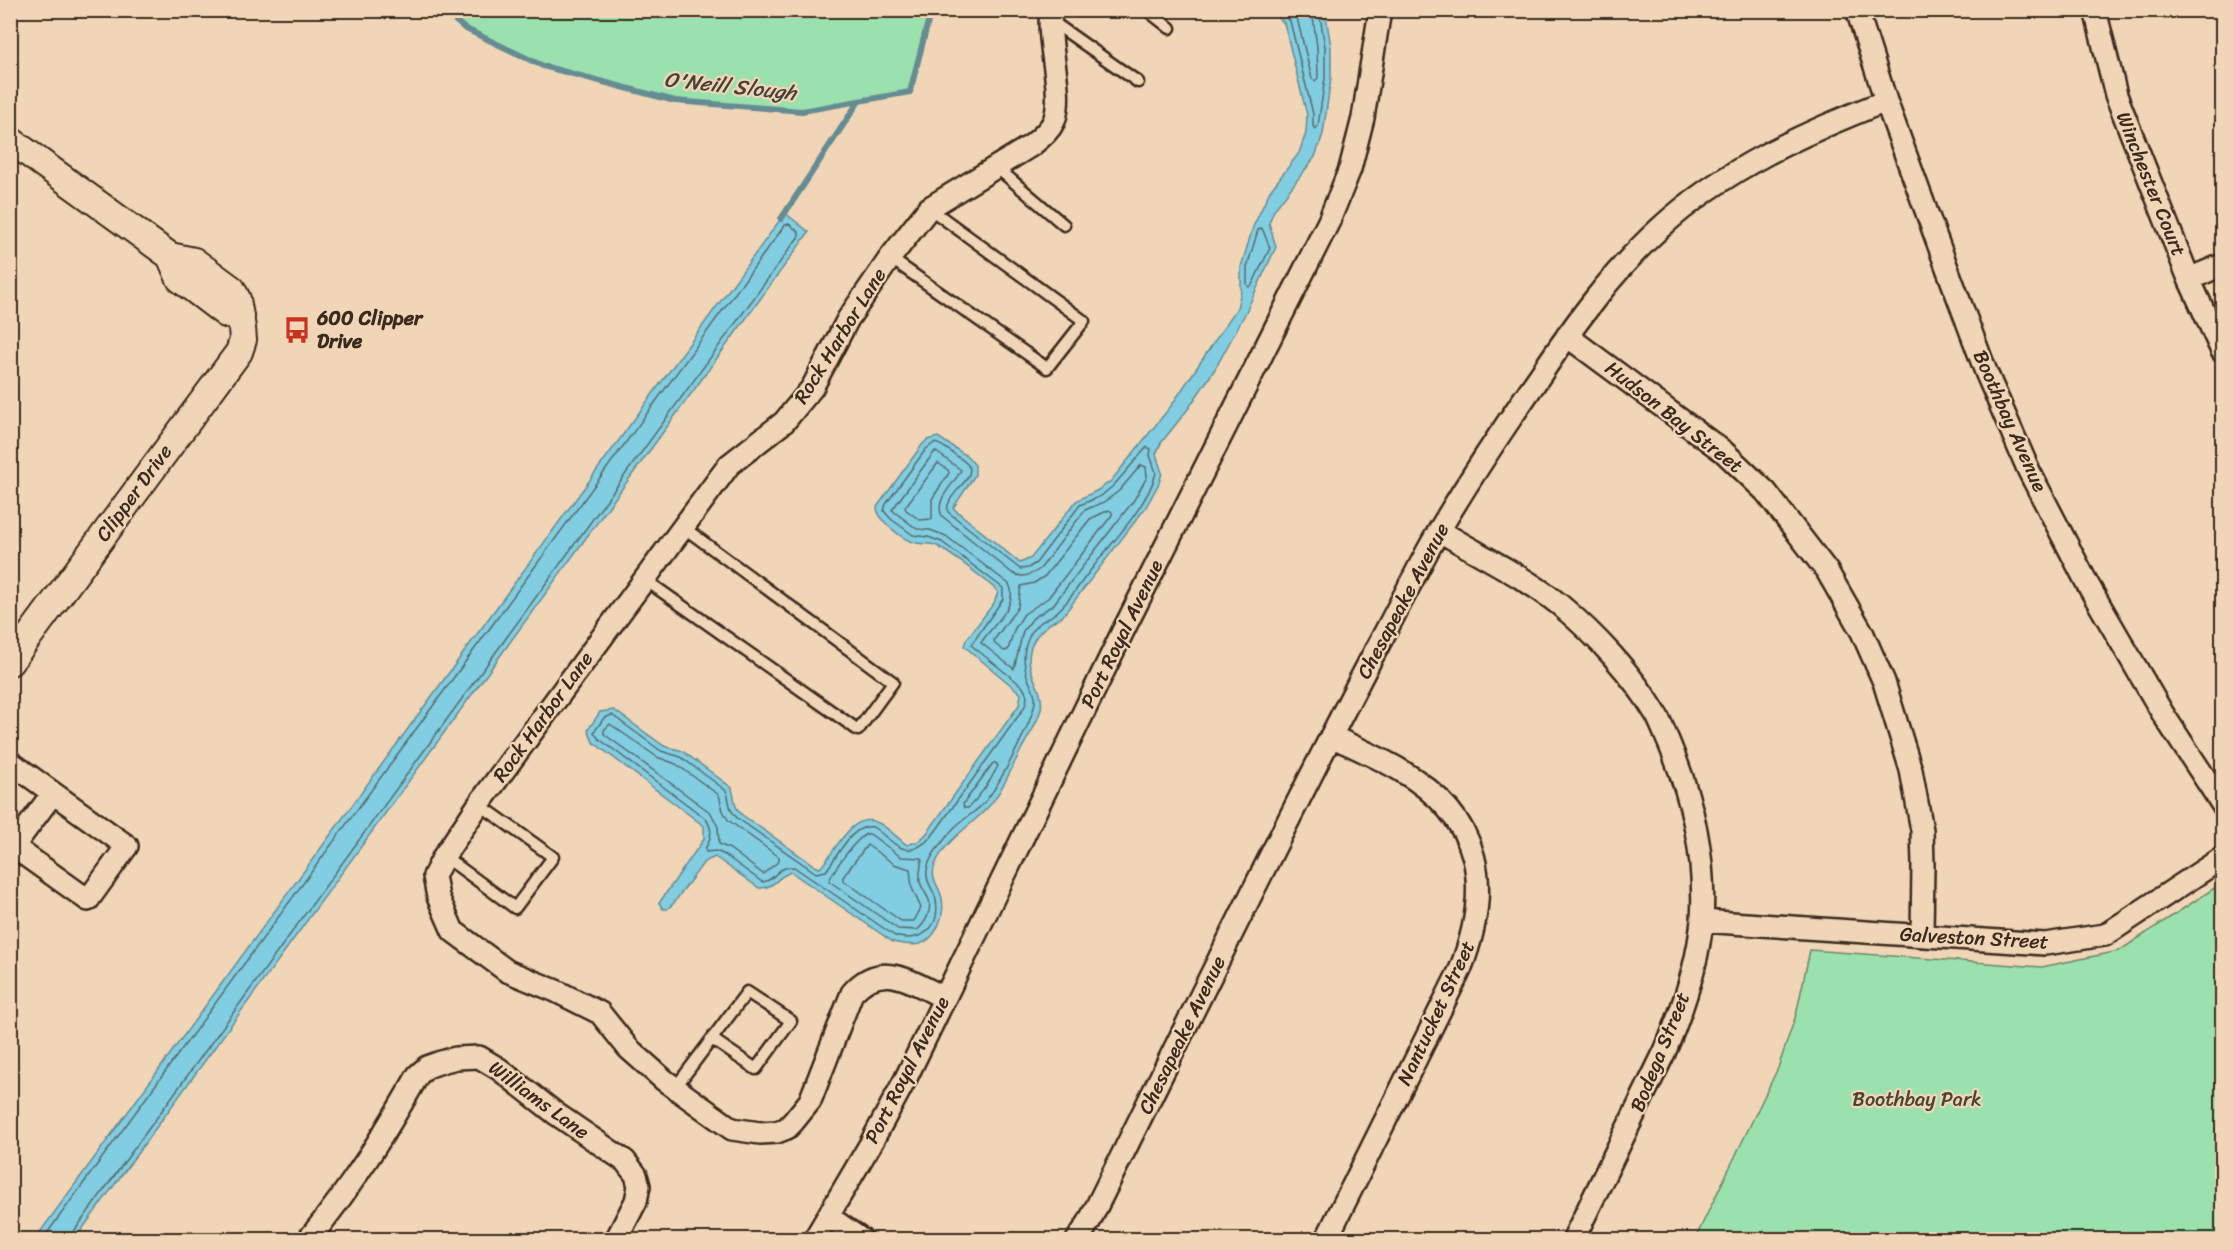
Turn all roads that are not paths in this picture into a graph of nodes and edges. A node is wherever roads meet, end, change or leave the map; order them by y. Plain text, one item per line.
1 (1147, 10) edge
2 (1380, 10) edge
3 (1857, 10) edge
4 (2095, 10) edge
5 (1050, 15) edge
6 (1170, 28) dead end
7 (1138, 82) dead end
8 (1886, 101) junction
9 (10, 140) edge
10 (995, 166) junction
11 (929, 208) junction
12 (1064, 225) dead end
13 (890, 258) junction
14 (2223, 265) edge
15 (2189, 279) junction
16 (1567, 336) junction
17 (2223, 351) edge
18 (683, 527) junction
19 (1440, 531) junction
20 (645, 579) junction
21 (10, 662) edge
22 (1331, 736) junction
23 (10, 762) edge
24 (53, 792) junction
25 (479, 804) junction
26 (2223, 804) edge
27 (12, 849) edge
28 (444, 856) junction
29 (2223, 858) edge
30 (1702, 921) junction
31 (1922, 936) junction
32 (944, 998) junction
33 (712, 1039) junction
34 (675, 1088) junction
35 (829, 1217) junction
36 (308, 1239) edge
37 (616, 1239) edge
38 (814, 1239) edge
39 (862, 1239) edge
40 (1077, 1239) edge
41 (1326, 1239) edge
42 (1573, 1239) edge

1 - 6 lane
2 - 32 street, Port Royal Avenue
3 - 8 street, Boothbay Avenue
4 - 15 street, Winchester Court
5 - 7 lane
5 - 10 street, Rock Harbor Lane
8 - 16 street, Chesapeake Avenue
8 - 26 street, Boothbay Avenue
9 - 21 street, Clipper Drive
10 - 11 street, Rock Harbor Lane
10 - 12 lane
11 - 13 street, Rock Harbor Lane
11 - 13 lane
13 - 18 street, Rock Harbor Lane
14 - 15 street
15 - 17 street, Winchester Court
16 - 19 street, Chesapeake Avenue
16 - 31 street, Hudson Bay Street
18 - 20 street, Rock Harbor Lane
18 - 20 lane
19 - 22 street, Chesapeake Avenue
19 - 30 street, Bodega Street
20 - 25 street, Rock Harbor Lane
22 - 40 street, Chesapeake Avenue
22 - 41 street, Nantucket Street
23 - 24 street
24 - 27 street
24 - 27 street
25 - 28 street, Rock Harbor Lane
25 - 28 lane
28 - 34 street, Rock Harbor Lane
29 - 31 street, Galveston Street
30 - 31 street, Galveston Street
30 - 42 street, Bodega Street
32 - 34 street, Rock Harbor Lane
32 - 35 street, Port Royal Avenue
33 - 33 lane
33 - 34 lane
35 - 38 street, Port Royal Avenue
35 - 39 street
36 - 37 street, Williams Lane

